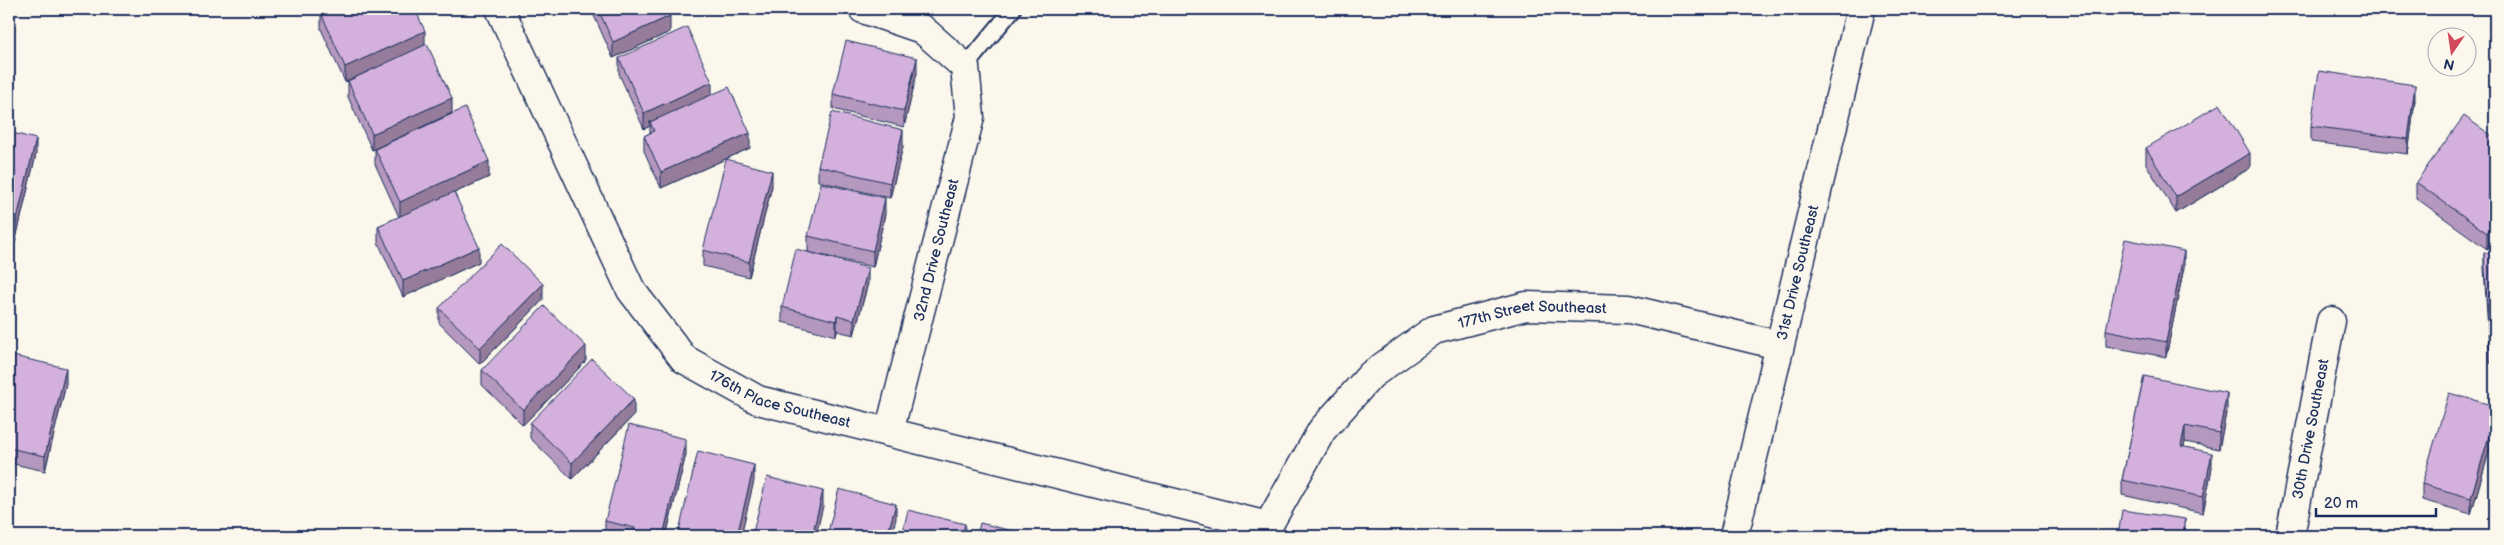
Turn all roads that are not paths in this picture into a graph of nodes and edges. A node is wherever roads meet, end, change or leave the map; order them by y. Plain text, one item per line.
1 (500, 9) edge
2 (863, 9) edge
3 (1013, 9) edge
4 (1861, 9) edge
5 (965, 67) junction
6 (2331, 321) dead end
7 (1778, 345) junction
8 (889, 432) junction
9 (1267, 531) edge
10 (1734, 536) edge
11 (2290, 536) edge

1 - 8 street, 176th Place Southeast
2 - 5 street
3 - 5 lane
4 - 7 street, 31st Drive Southeast
5 - 8 street, 32nd Drive Southeast
6 - 11 street, 30th Drive Southeast
7 - 9 street, 177th Street Southeast
7 - 10 street, 31st Drive Southeast
8 - 9 street, 176th Place Southeast

